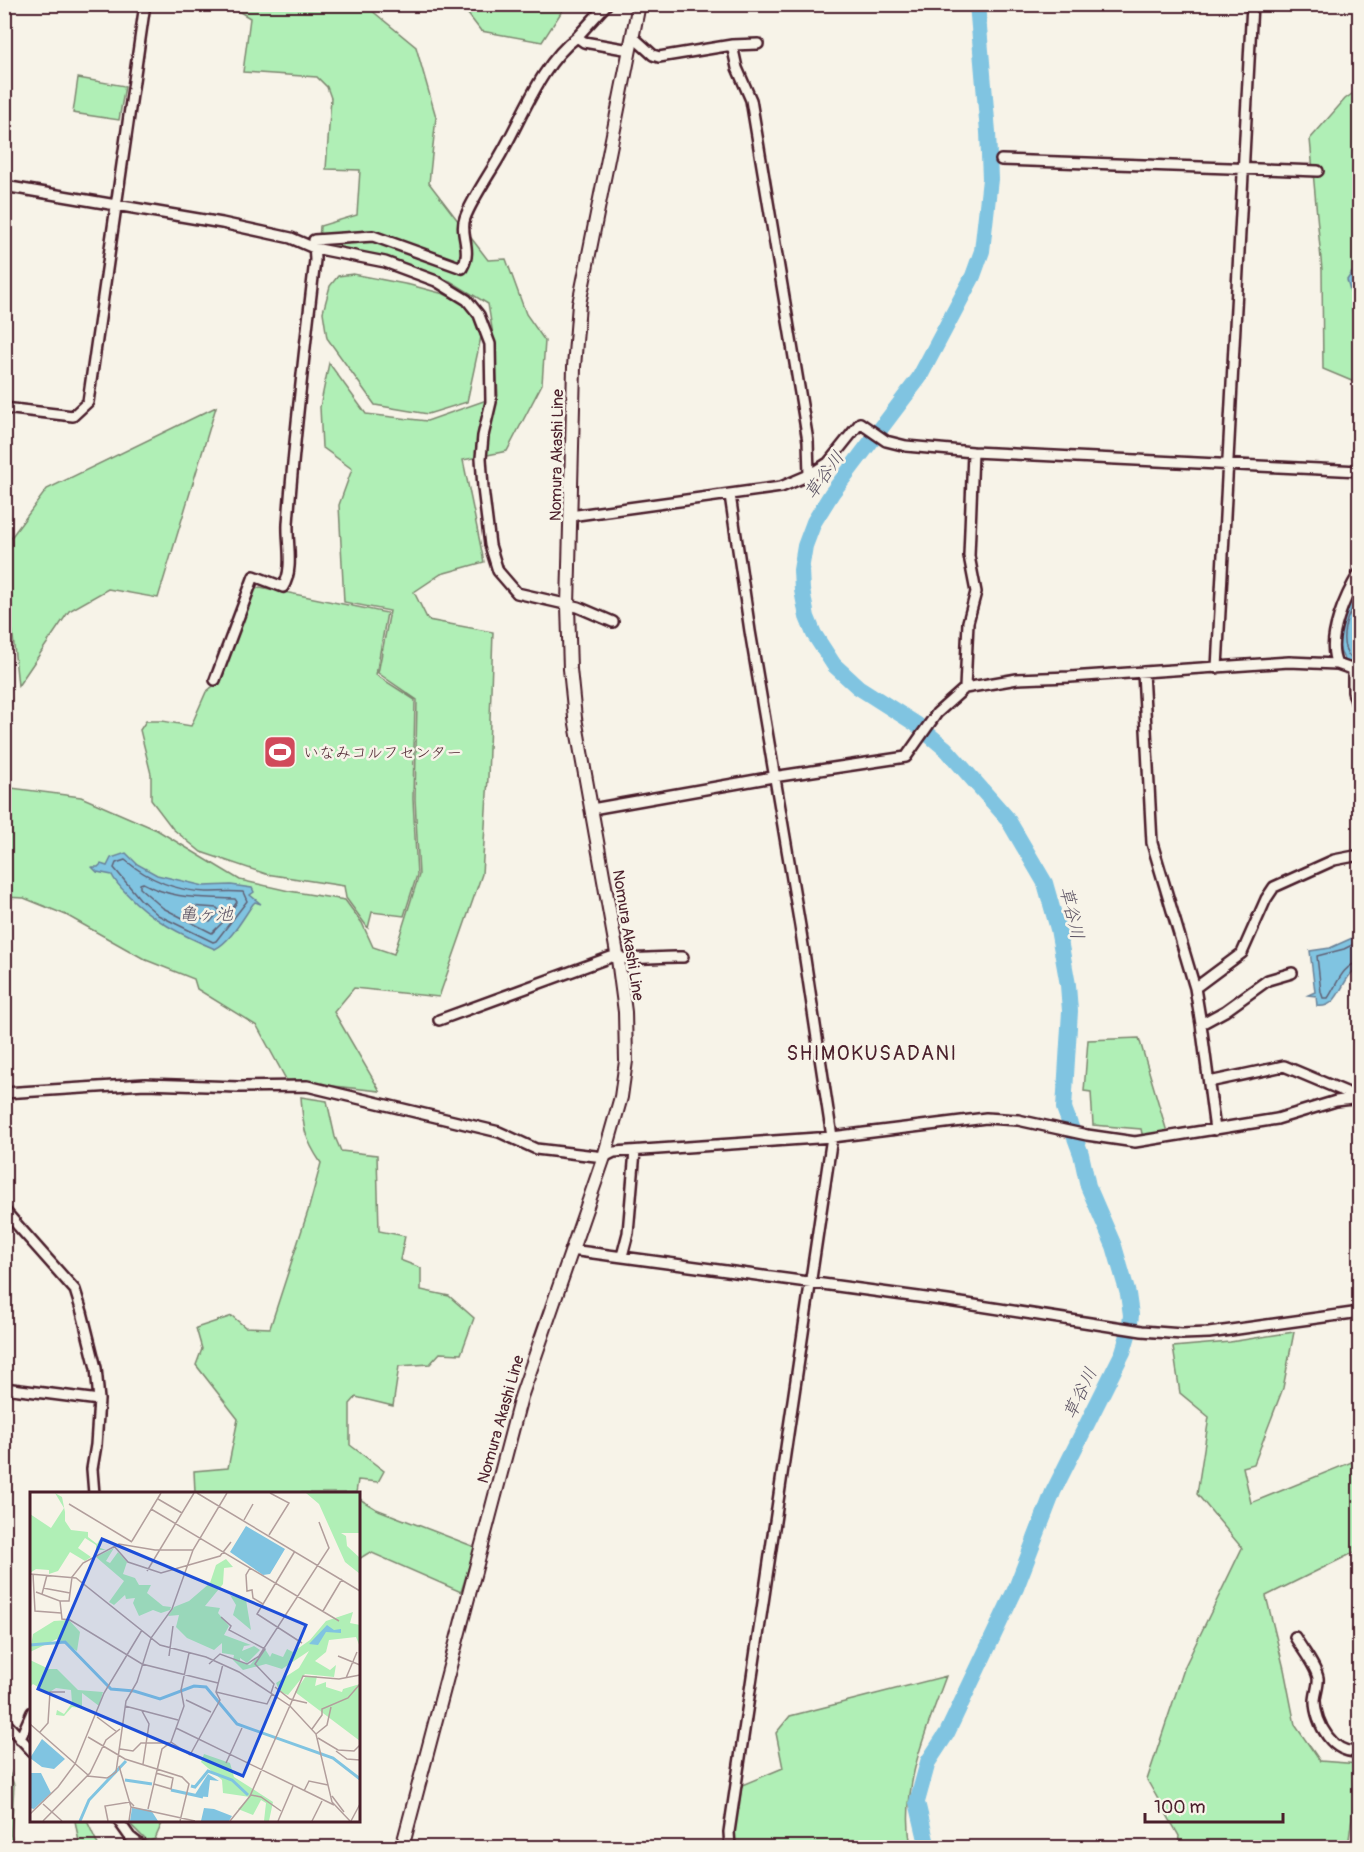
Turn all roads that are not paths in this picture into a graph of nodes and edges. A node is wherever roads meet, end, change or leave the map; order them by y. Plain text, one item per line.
1 (145, 4) edge
2 (607, 4) edge
3 (639, 4) edge
4 (1252, 4) edge
5 (632, 36) junction
6 (577, 37) junction
7 (758, 44) dead end
8 (732, 45) junction
9 (630, 50) junction
10 (1001, 160) dead end
11 (1243, 170) junction
12 (1318, 171) dead end
13 (4, 186) edge
14 (117, 206) junction
15 (315, 248) junction
16 (4, 408) edge
17 (973, 452) junction
18 (1228, 464) junction
19 (1359, 471) edge
20 (809, 475) junction
21 (730, 495) junction
22 (570, 516) junction
23 (1359, 572) edge
24 (568, 606) junction
25 (614, 622) dead end
26 (1337, 664) junction
27 (1217, 668) junction
28 (1143, 672) junction
29 (1356, 672) edge
30 (215, 680) dead end
31 (965, 688) junction
32 (1359, 714) edge
33 (773, 777) junction
34 (592, 809) junction
35 (1359, 855) edge
36 (683, 957) dead end
37 (618, 958) junction
38 (1292, 973) dead end
39 (1194, 988) junction
40 (439, 1020) dead end
41 (1201, 1024) junction
42 (1209, 1082) junction
43 (4, 1093) edge
44 (1357, 1098) edge
45 (1215, 1130) junction
46 (832, 1137) junction
47 (635, 1151) junction
48 (604, 1157) junction
49 (4, 1210) edge
50 (572, 1250) junction
51 (622, 1256) junction
52 (812, 1283) junction
53 (1359, 1312) edge
54 (4, 1388) edge
55 (99, 1400) junction
56 (94, 1492) edge
57 (1295, 1636) dead end
58 (30, 1716) edge
59 (4, 1721) edge
60 (20, 1739) junction
61 (30, 1749) edge
62 (1359, 1751) edge
63 (119, 1822) edge
64 (144, 1848) edge
65 (402, 1848) edge
66 (730, 1848) edge

1 - 14 street
2 - 6 street
3 - 5 main road, Nomura Akashi Line
4 - 11 street
5 - 8 street
5 - 9 main road, Nomura Akashi Line
6 - 9 street
6 - 15 street
7 - 8 street
8 - 20 street
9 - 22 main road, Nomura Akashi Line
10 - 11 street
11 - 12 street
11 - 18 street
13 - 14 street
14 - 15 street
14 - 16 street
15 - 24 street
15 - 30 street
17 - 18 street
17 - 20 street
17 - 31 street
18 - 19 street
18 - 27 street
20 - 21 street
21 - 22 street
21 - 33 street
22 - 24 main road, Nomura Akashi Line
23 - 26 street
24 - 25 street
24 - 34 main road, Nomura Akashi Line
26 - 27 street
26 - 29 street
27 - 28 street
28 - 31 street
28 - 39 street
29 - 32 street
31 - 33 street
33 - 34 street
33 - 46 street
34 - 37 main road, Nomura Akashi Line
35 - 39 street
36 - 37 street
37 - 40 street
37 - 48 main road, Nomura Akashi Line
38 - 41 street
39 - 41 street
41 - 42 street
42 - 44 street
42 - 45 street
43 - 48 street
44 - 45 street
45 - 46 street
46 - 47 street
46 - 52 street
47 - 48 street
47 - 51 street
48 - 50 main road, Nomura Akashi Line
49 - 55 street
50 - 51 street
50 - 65 main road, Nomura Akashi Line
51 - 52 street
52 - 53 street
52 - 66 street
54 - 55 street
55 - 56 street
57 - 62 street
58 - 60 street
59 - 60 street
60 - 61 street
63 - 64 street

